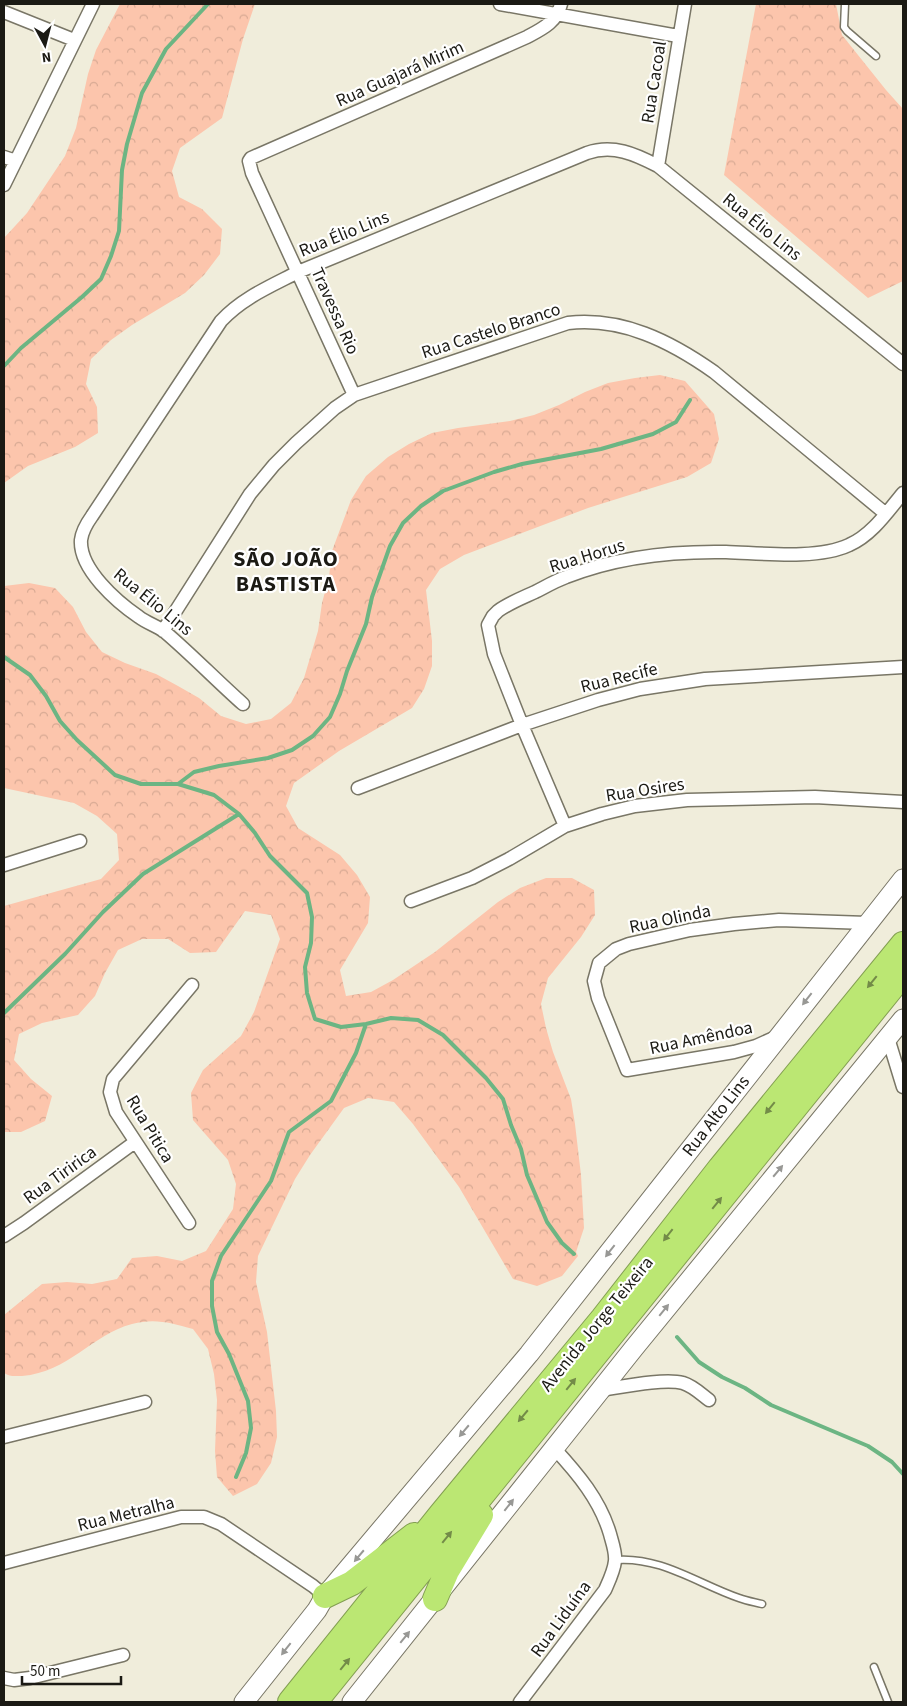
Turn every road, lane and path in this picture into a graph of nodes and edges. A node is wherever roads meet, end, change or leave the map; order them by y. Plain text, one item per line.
1 (93, 4) edge
2 (500, 4) edge
3 (685, 4) edge
4 (845, 4) edge
5 (560, 9) edge
6 (4, 12) edge
7 (678, 36) junction
8 (74, 40) junction
9 (876, 56) dead end
10 (251, 158) joint
11 (10, 159) edge
12 (658, 166) junction
13 (4, 185) edge
14 (298, 272) junction
15 (903, 364) edge
16 (354, 396) junction
17 (903, 493) edge
18 (886, 514) junction
19 (163, 631) junction
20 (903, 667) edge
21 (243, 704) dead end
22 (522, 725) junction
23 (358, 788) dead end
24 (903, 802) edge
25 (565, 826) junction
26 (80, 841) dead end
27 (4, 865) edge
28 (903, 879) edge
29 (411, 901) dead end
30 (867, 923) junction
31 (903, 944) edge
32 (903, 974) edge
33 (192, 985) dead end
34 (903, 1019) edge
35 (780, 1034) junction
36 (888, 1038) junction
37 (627, 1070) joint
38 (903, 1087) edge
39 (135, 1142) junction
40 (188, 1223) dead end
41 (4, 1236) edge
42 (600, 1390) junction
43 (709, 1400) dead end
44 (145, 1402) dead end
45 (541, 1422) junction
46 (4, 1437) edge
47 (554, 1448) junction
48 (442, 1514) junction
49 (615, 1560) junction
50 (4, 1563) edge
51 (325, 1596) junction
52 (435, 1599) junction
53 (762, 1604) dead end
54 (123, 1654) dead end
55 (874, 1667) dead end
56 (4, 1678) edge
57 (244, 1702) edge
58 (290, 1702) edge
59 (315, 1702) edge
60 (352, 1702) edge
61 (520, 1702) edge
62 (888, 1702) edge

1 - 8 street
2 - 5 street
3 - 7 street, Rua Cacoal
4 - 9 lane
5 - 7 street
5 - 10 street, Rua Guajará Mirim
6 - 8 street
7 - 12 street, Rua Cacoal
8 - 11 street
10 - 14 street, Travessa Rio
11 - 13 street
12 - 14 street, Rua Élio Lins
12 - 15 street, Rua Élio Lins
14 - 16 street, Travessa Rio
14 - 19 street, Rua Élio Lins
16 - 18 street, Rua Castelo Branco
16 - 19 street, Rua Castelo Branco
17 - 18 street, Rua Horus
18 - 22 street, Rua Horus
19 - 21 street, Rua Élio Lins
20 - 22 street, Rua Recife
22 - 23 street, Rua Recife
22 - 25 street, Rua Horus
24 - 25 street, Rua Osires
25 - 29 street, Rua Osires
26 - 27 street
28 - 30 main road, Rua Alto Lins
30 -> 35 main road, Rua Alto Lins
30 - 37 street, Rua Olinda
31 -> 48 highway, Avenida Jorge Teixeira
45 -> 32 highway, Avenida Jorge Teixeira
33 - 39 street, Rua Pitica
34 - 36 main road
35 - 37 street, Rua Amêndoa
35 -> 51 main road, Rua Alto Lins
36 - 38 street
42 -> 36 main road
39 - 40 street, Rua Pitica
39 - 41 street, Rua Tiririca
42 - 43 street
42 - 47 main road
44 - 46 street
45 - 52 highway
59 -> 45 highway, Avenida Jorge Teixeira
47 - 49 street, Rua Liduína
52 -> 47 main road
48 - 51 highway
48 - 58 highway, Avenida Jorge Teixeira
49 - 53 lane
49 - 61 street, Rua Liduína
50 - 51 street, Rua Metralha
51 -> 57 main road, Rua Alto Lins
60 -> 52 main road
54 - 56 street
55 - 62 lane

